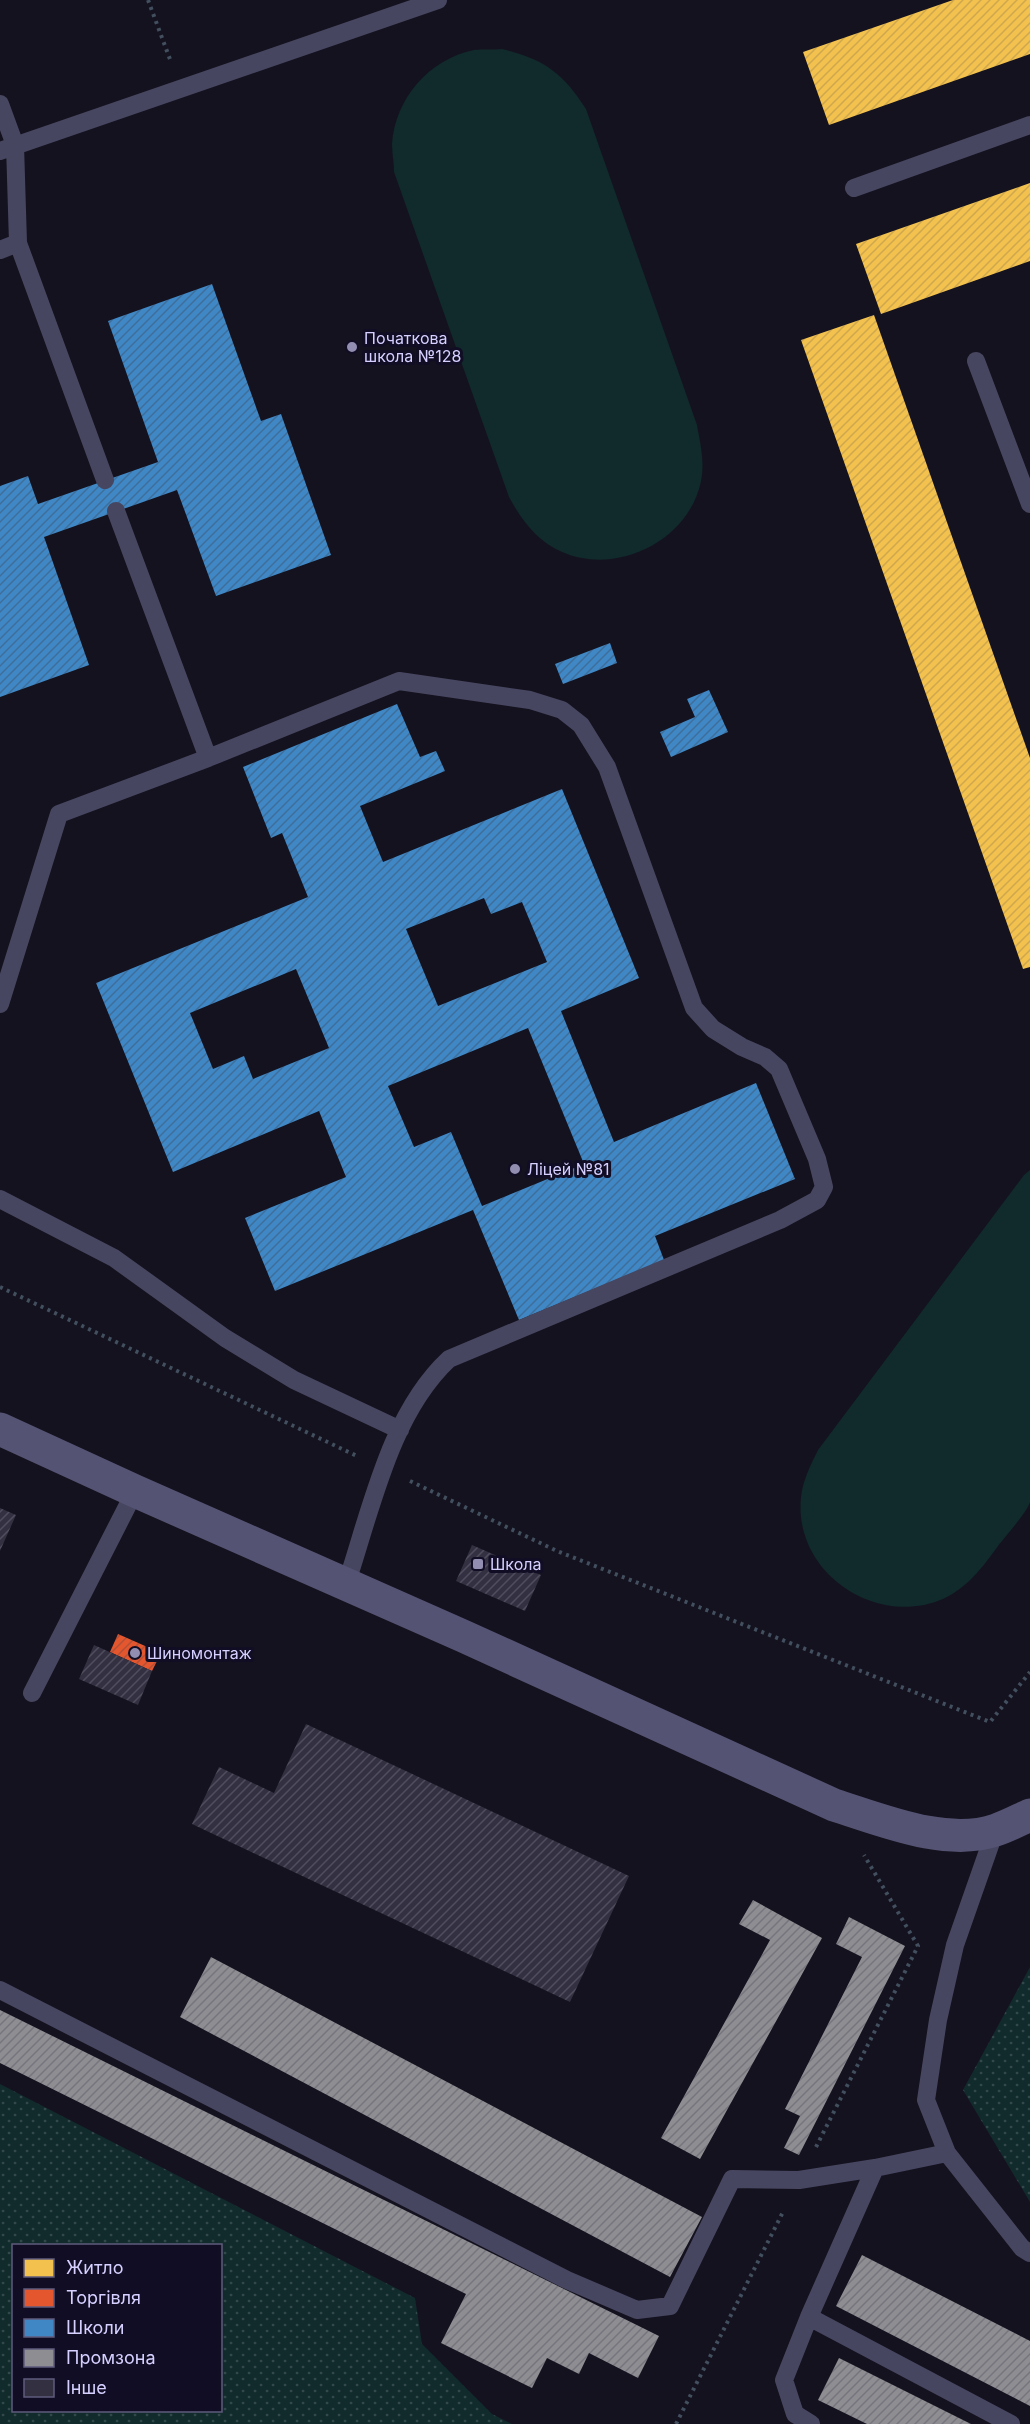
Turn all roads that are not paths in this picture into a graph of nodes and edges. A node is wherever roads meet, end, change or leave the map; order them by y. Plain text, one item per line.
1 (438, 0) edge
2 (0, 104) edge
3 (1030, 124) edge
4 (8, 148) edge
5 (854, 188) dead end
6 (18, 243) junction
7 (0, 250) edge
8 (976, 361) dead end
9 (105, 480) dead end
10 (1030, 504) edge
11 (116, 512) dead end
12 (208, 758) junction
13 (0, 1004) edge
14 (0, 1199) edge
15 (0, 1429) edge
16 (400, 1430) junction
17 (135, 1491) junction
18 (346, 1585) junction
19 (32, 1693) dead end
20 (1030, 1815) edge
21 (995, 1831) junction
22 (0, 1990) edge
23 (947, 2152) junction
24 (874, 2168) junction
25 (1030, 2253) edge
26 (809, 2317) junction
27 (811, 2424) edge
28 (1011, 2424) edge

1 - 4 lane
2 - 4 lane
3 - 5 lane
4 - 6 lane
6 - 7 lane
6 - 9 lane
8 - 10 lane
11 - 12 lane
12 - 13 lane
12 - 16 lane
14 - 16 lane
15 - 17 street
16 - 18 lane
17 - 18 street
17 - 19 lane
18 - 21 street
20 - 21 street
21 - 23 lane
22 - 24 lane
23 - 24 lane
23 - 25 lane
24 - 26 lane
26 - 27 lane
26 - 28 lane

